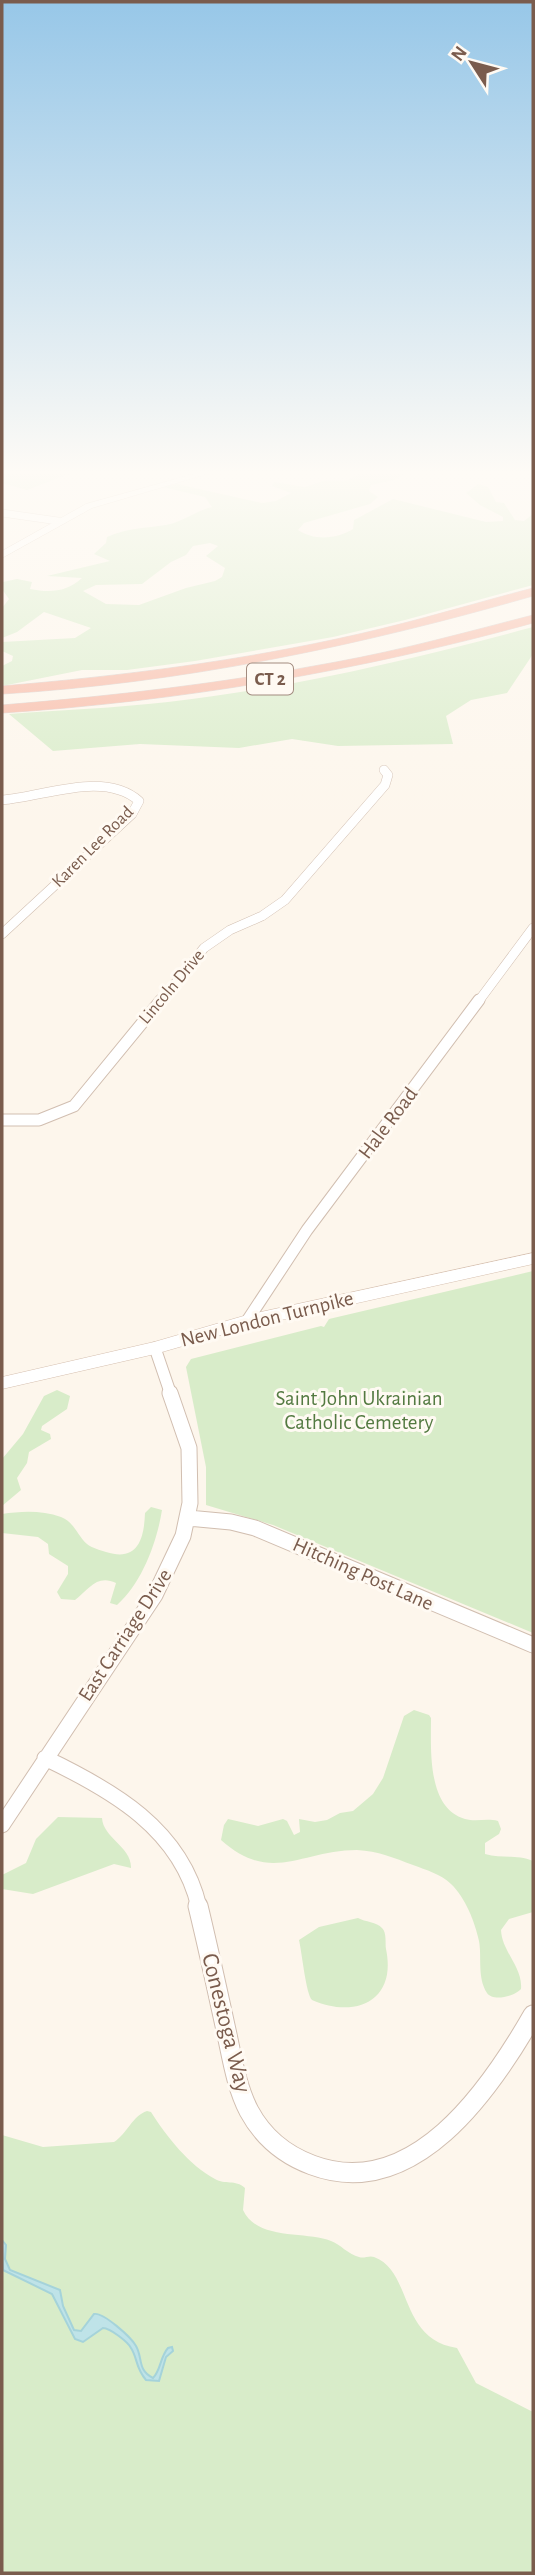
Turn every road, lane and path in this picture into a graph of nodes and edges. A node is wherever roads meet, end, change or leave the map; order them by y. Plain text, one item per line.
1 (533, 592) edge
2 (533, 619) edge
3 (2, 690) edge
4 (2, 709) edge
5 (384, 770) dead end
6 (2, 800) edge
7 (533, 928) edge
8 (2, 934) edge
9 (2, 1120) edge
10 (533, 1258) edge
11 (247, 1321) junction
12 (155, 1348) junction
13 (2, 1383) edge
14 (188, 1518) junction
15 (533, 1645) edge
16 (45, 1758) junction
17 (2, 1825) edge
18 (533, 2015) edge

1 - 3 highway, CT 2
2 - 4 highway, CT 2
5 - 9 street, Lincoln Drive
6 - 8 street, Karen Lee Road
7 - 11 street, Hale Road
10 - 11 street, New London Turnpike
11 - 12 street, New London Turnpike
12 - 13 street, New London Turnpike
12 - 14 street, East Carriage Drive
14 - 15 street, Hitching Post Lane
14 - 16 street, East Carriage Drive
16 - 17 street, East Carriage Drive
16 - 18 street, Conestoga Way

